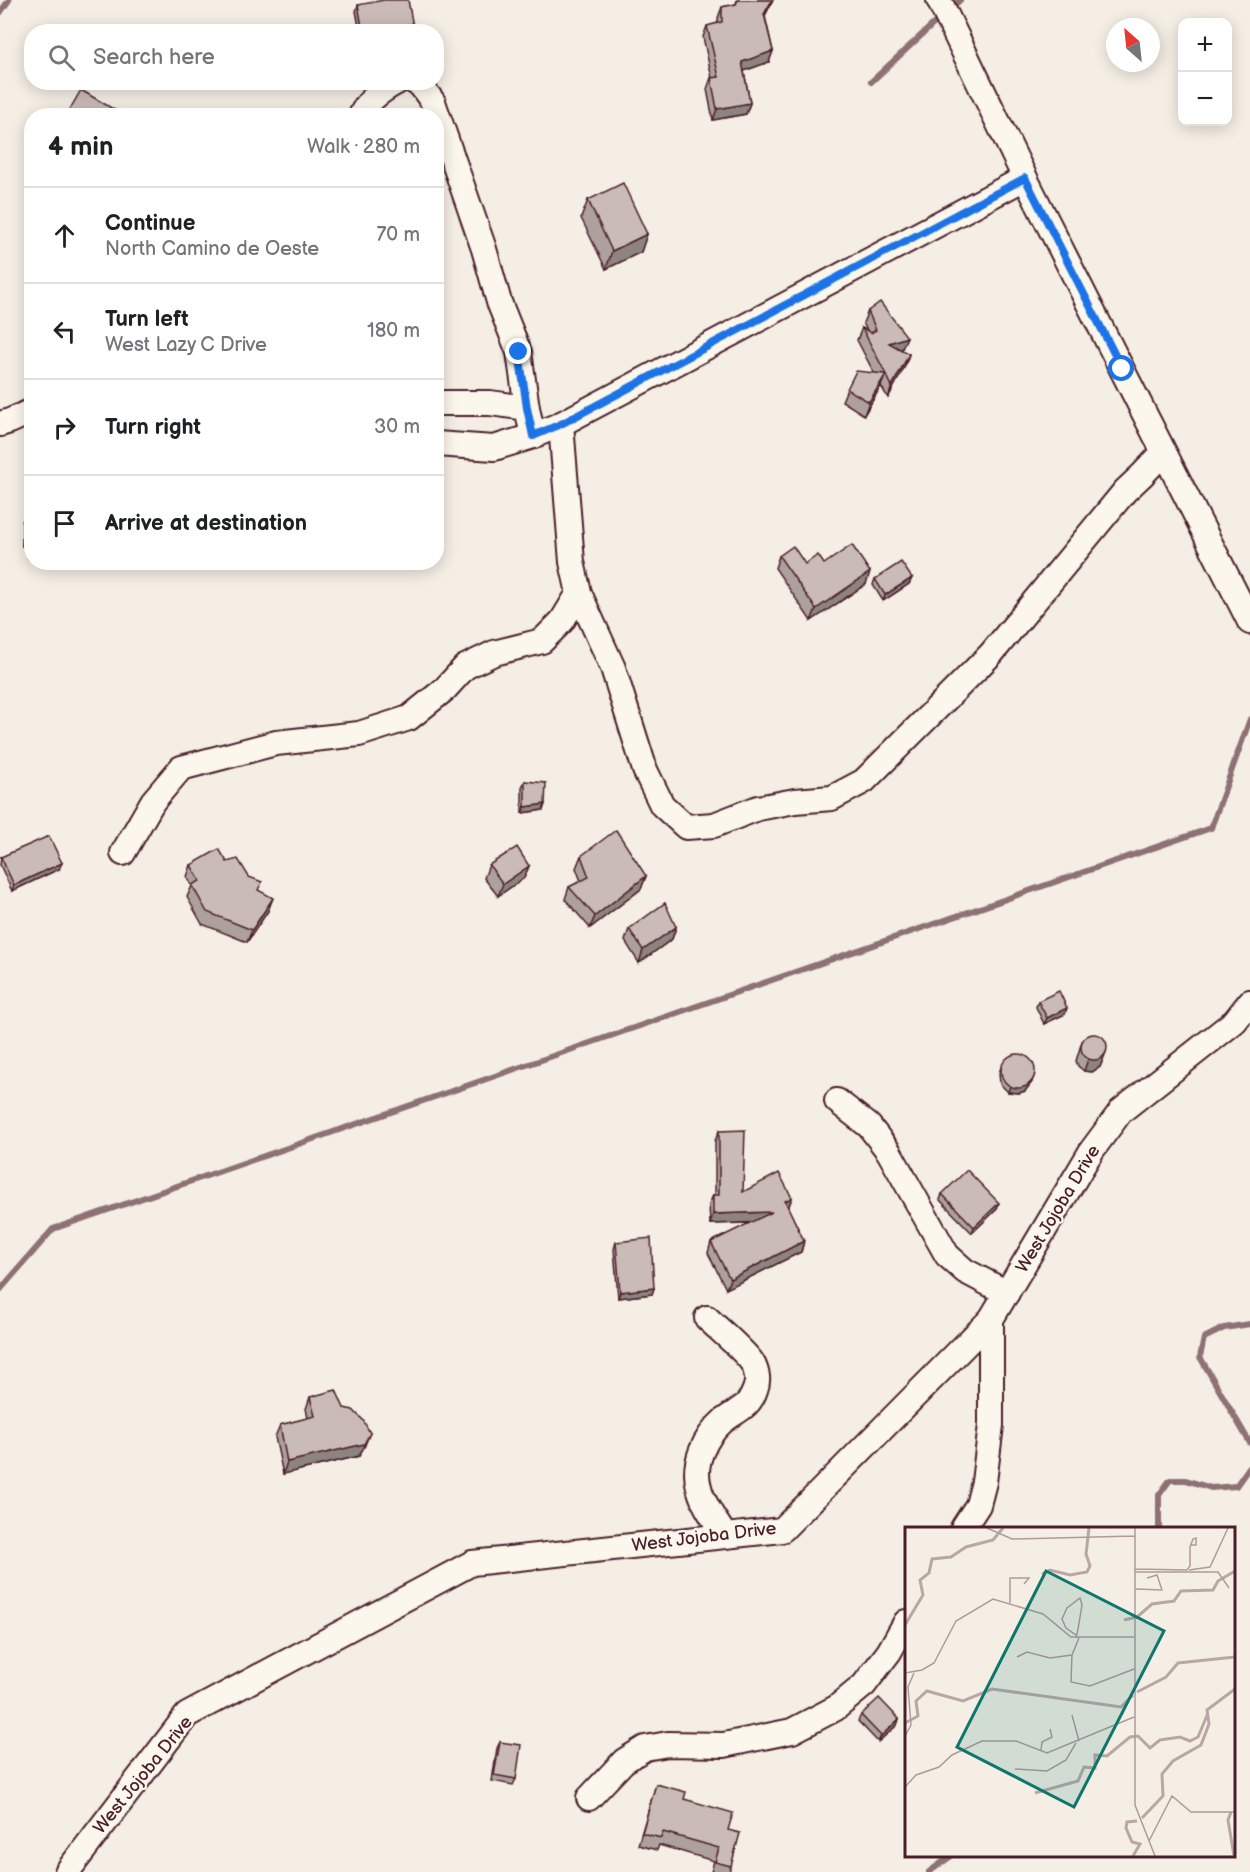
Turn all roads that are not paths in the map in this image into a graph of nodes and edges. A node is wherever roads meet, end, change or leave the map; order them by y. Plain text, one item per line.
1 (939, 0) edge
2 (383, 90) edge
3 (424, 90) edge
4 (366, 108) edge
5 (435, 108) edge
6 (444, 132) edge
7 (1025, 178) junction
8 (444, 403) edge
9 (527, 408) junction
10 (24, 415) edge
11 (0, 424) edge
12 (561, 424) junction
13 (533, 436) junction
14 (444, 444) edge
15 (1163, 453) junction
16 (579, 593) junction
17 (1250, 622) edge
18 (123, 853) dead end
19 (1250, 1002) edge
20 (837, 1101) dead end
21 (1007, 1293) junction
22 (707, 1318) dead end
23 (991, 1319) junction
24 (964, 1527) edge
25 (725, 1536) junction
26 (905, 1624) edge
27 (589, 1798) dead end
28 (67, 1872) edge

1 - 7 street
2 - 4 street
3 - 5 street
6 - 9 street
7 - 12 street
7 - 15 street
8 - 9 street
9 - 13 street
10 - 11 street
12 - 13 street
12 - 16 street
13 - 14 street
15 - 16 street
15 - 17 street
16 - 18 street
19 - 21 street, West Jojoba Drive
20 - 21 street
21 - 23 street, West Jojoba Drive
22 - 25 street
23 - 24 street
23 - 25 street, West Jojoba Drive
25 - 28 street, West Jojoba Drive
26 - 27 street

